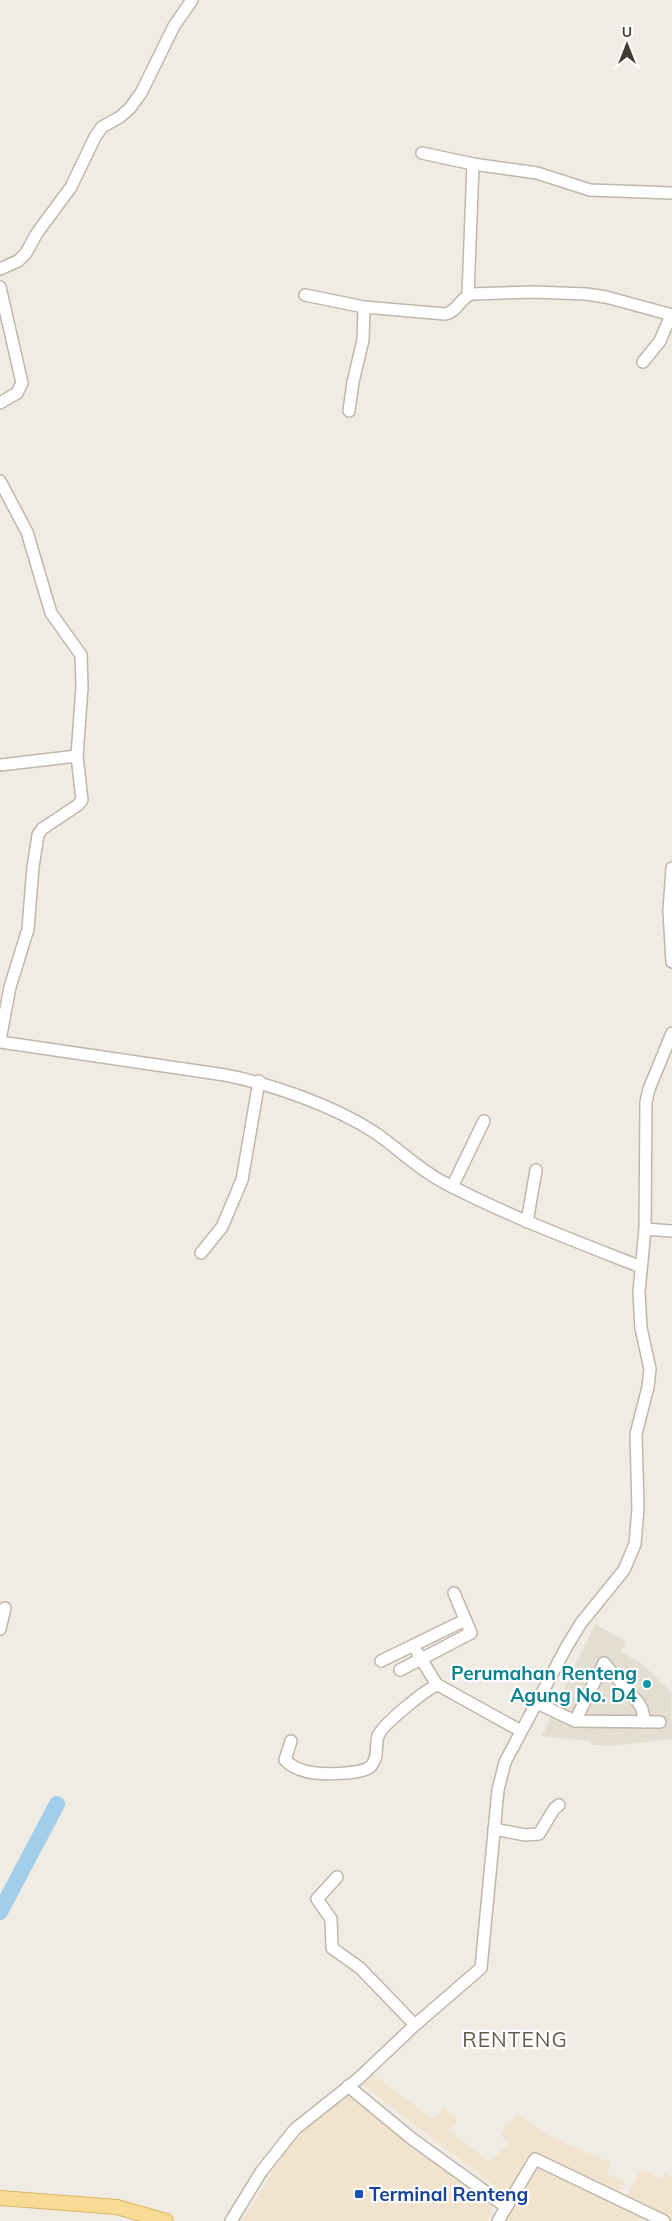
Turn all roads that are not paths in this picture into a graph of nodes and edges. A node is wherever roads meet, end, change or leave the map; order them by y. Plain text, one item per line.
1 (192, 0) edge
2 (422, 153) dead end
3 (473, 164) junction
4 (672, 193) edge
5 (0, 269) edge
6 (0, 287) edge
7 (306, 295) dead end
8 (468, 295) junction
9 (364, 307) junction
10 (672, 315) edge
11 (12, 346) junction
12 (0, 348) edge
13 (643, 362) dead end
14 (0, 403) edge
15 (349, 411) dead end
16 (0, 482) edge
17 (76, 756) junction
18 (0, 765) edge
19 (672, 868) edge
20 (672, 962) edge
21 (672, 1033) edge
22 (0, 1041) edge
23 (259, 1081) junction
24 (484, 1121) dead end
25 (536, 1170) dead end
26 (452, 1187) junction
27 (527, 1222) junction
28 (644, 1229) junction
29 (672, 1231) edge
30 (201, 1252) dead end
31 (641, 1268) junction
32 (454, 1593) dead end
33 (5, 1608) dead end
34 (465, 1620) junction
35 (0, 1629) edge
36 (413, 1646) junction
37 (420, 1658) junction
38 (381, 1661) dead end
39 (400, 1670) dead end
40 (437, 1685) junction
41 (537, 1703) junction
42 (574, 1721) junction
43 (644, 1722) junction
44 (660, 1722) dead end
45 (521, 1731) junction
46 (291, 1741) dead end
47 (559, 1805) dead end
48 (494, 1829) junction
49 (337, 1877) dead end
50 (415, 2025) junction
51 (348, 2086) junction
52 (0, 2198) edge
53 (505, 2206) junction
54 (166, 2221) edge
55 (231, 2221) edge
56 (498, 2221) edge
57 (664, 2221) edge

1 - 5 street
2 - 3 street
3 - 4 street
3 - 8 street
6 - 11 street
7 - 9 street
8 - 9 street
8 - 10 street
9 - 15 street
10 - 13 street
11 - 12 street
11 - 14 street
16 - 17 street
17 - 18 street
17 - 22 street
19 - 20 street
21 - 28 street
22 - 23 street
23 - 26 street
23 - 30 street
24 - 26 street
25 - 27 street
26 - 27 street
27 - 31 street
28 - 29 street
28 - 31 street
31 - 41 street
32 - 34 street
33 - 35 street
34 - 36 street
34 - 37 street
36 - 37 street
36 - 38 street
37 - 39 street
37 - 40 street
40 - 45 street
40 - 46 street
41 - 42 street
41 - 45 street
42 - 43 street
42 - 43 street
43 - 44 street
45 - 48 street
47 - 48 street
48 - 50 street
49 - 50 street
50 - 51 street
51 - 53 street
51 - 55 street
52 - 54 main road
53 - 56 street
53 - 57 street

